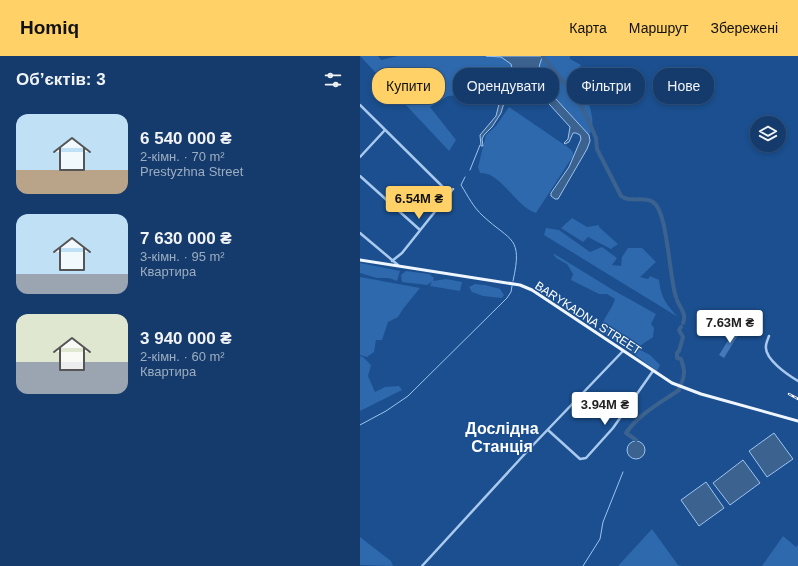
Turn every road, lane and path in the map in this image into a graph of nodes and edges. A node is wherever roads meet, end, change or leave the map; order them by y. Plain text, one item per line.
1 (360, 105) edge
2 (385, 130) junction
3 (360, 157) edge
4 (360, 176) edge
5 (453, 189) dead end
6 (449, 193) junction
7 (420, 230) junction
8 (360, 233) edge
9 (360, 260) edge
10 (392, 261) junction
11 (399, 266) junction
12 (769, 336) dead end
13 (623, 351) junction
14 (653, 371) junction
15 (798, 381) edge
16 (798, 421) edge
17 (548, 430) junction
18 (422, 566) edge

1 - 2 street
2 - 3 street
2 - 6 street
4 - 7 street
5 - 6 street
6 - 7 street
7 - 10 street
8 - 10 street
9 - 11 main road, BARYKADNA STREET
10 - 11 street
11 - 13 main road, BARYKADNA STREET
12 - 15 street
13 - 14 main road, BARYKADNA STREET
13 - 17 street
14 - 16 main road, BARYKADNA STREET
14 - 17 street
17 - 18 street

